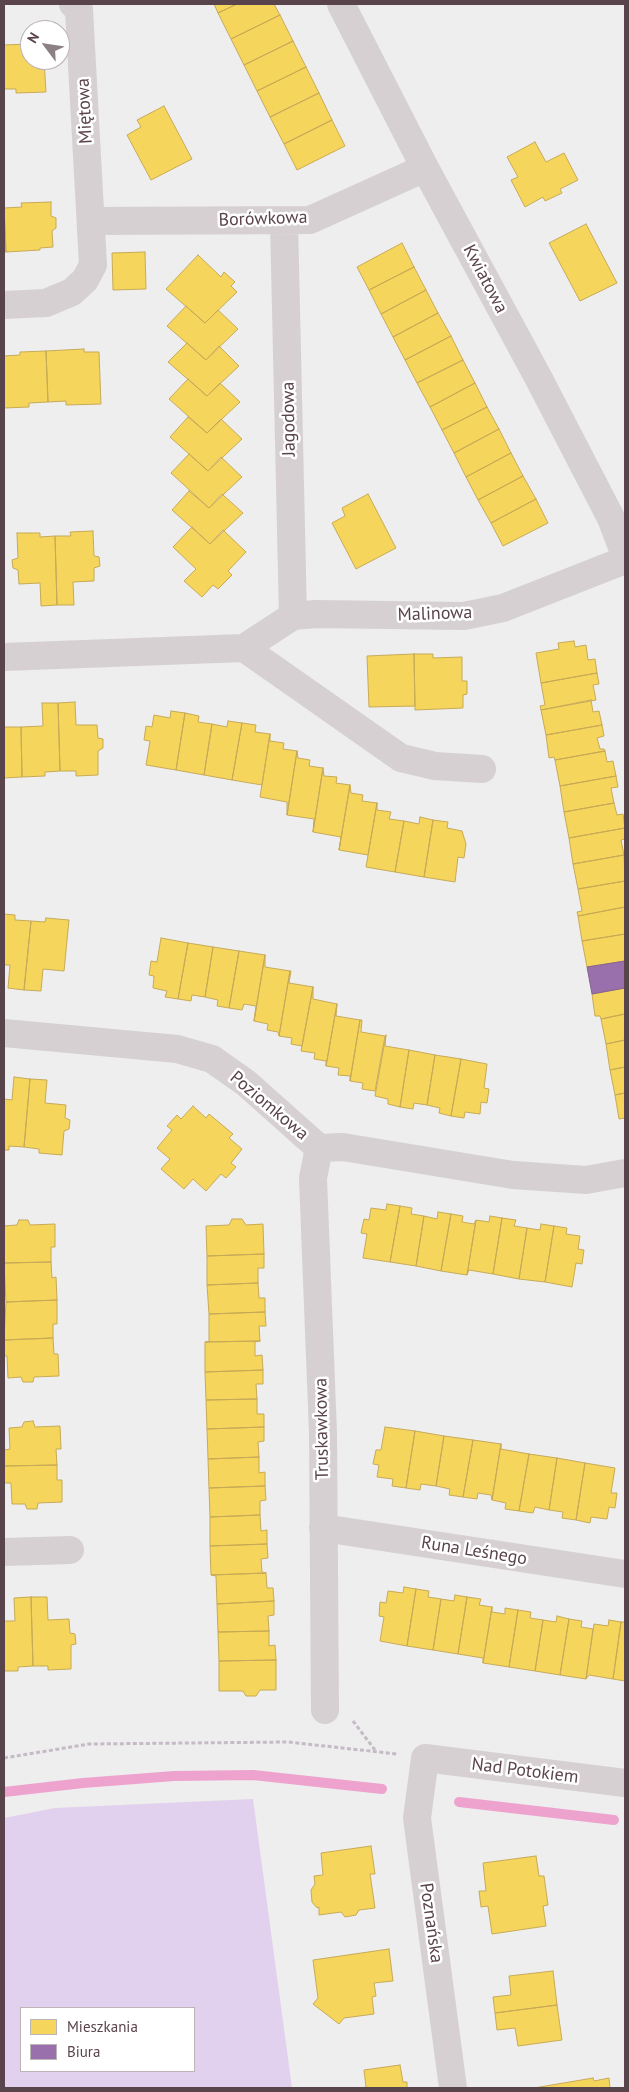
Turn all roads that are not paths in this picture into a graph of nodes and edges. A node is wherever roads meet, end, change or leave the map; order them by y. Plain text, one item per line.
1 (73, 4) edge
2 (342, 4) edge
3 (425, 168) junction
4 (91, 221) junction
5 (284, 221) junction
6 (4, 305) edge
7 (625, 555) edge
8 (625, 560) edge
9 (293, 616) junction
10 (244, 648) junction
11 (4, 657) edge
12 (482, 769) dead end
13 (4, 1033) edge
14 (319, 1148) junction
15 (625, 1173) edge
16 (323, 1528) junction
17 (70, 1550) dead end
18 (4, 1552) edge
19 (625, 1574) edge
20 (326, 1710) dead end
21 (425, 1758) joint
22 (625, 1783) edge
23 (453, 2088) edge

1 - 4 street, Miętowa
2 - 3 street, Kwiatowa
3 - 5 street, Borówkowa
3 - 7 street, Kwiatowa
4 - 5 street, Borówkowa
4 - 6 street, Miętowa
5 - 9 street, Jagodowa
8 - 9 street, Malinowa
9 - 10 street, Malinowa
10 - 11 street
10 - 12 street
13 - 14 street, Poziomkowa
14 - 15 street, Poziomkowa
14 - 16 street, Truskawkowa
16 - 19 street, Runa Leśnego
16 - 20 street, Truskawkowa
17 - 18 street
21 - 22 street, Nad Potokiem
21 - 23 street, Poznańska

